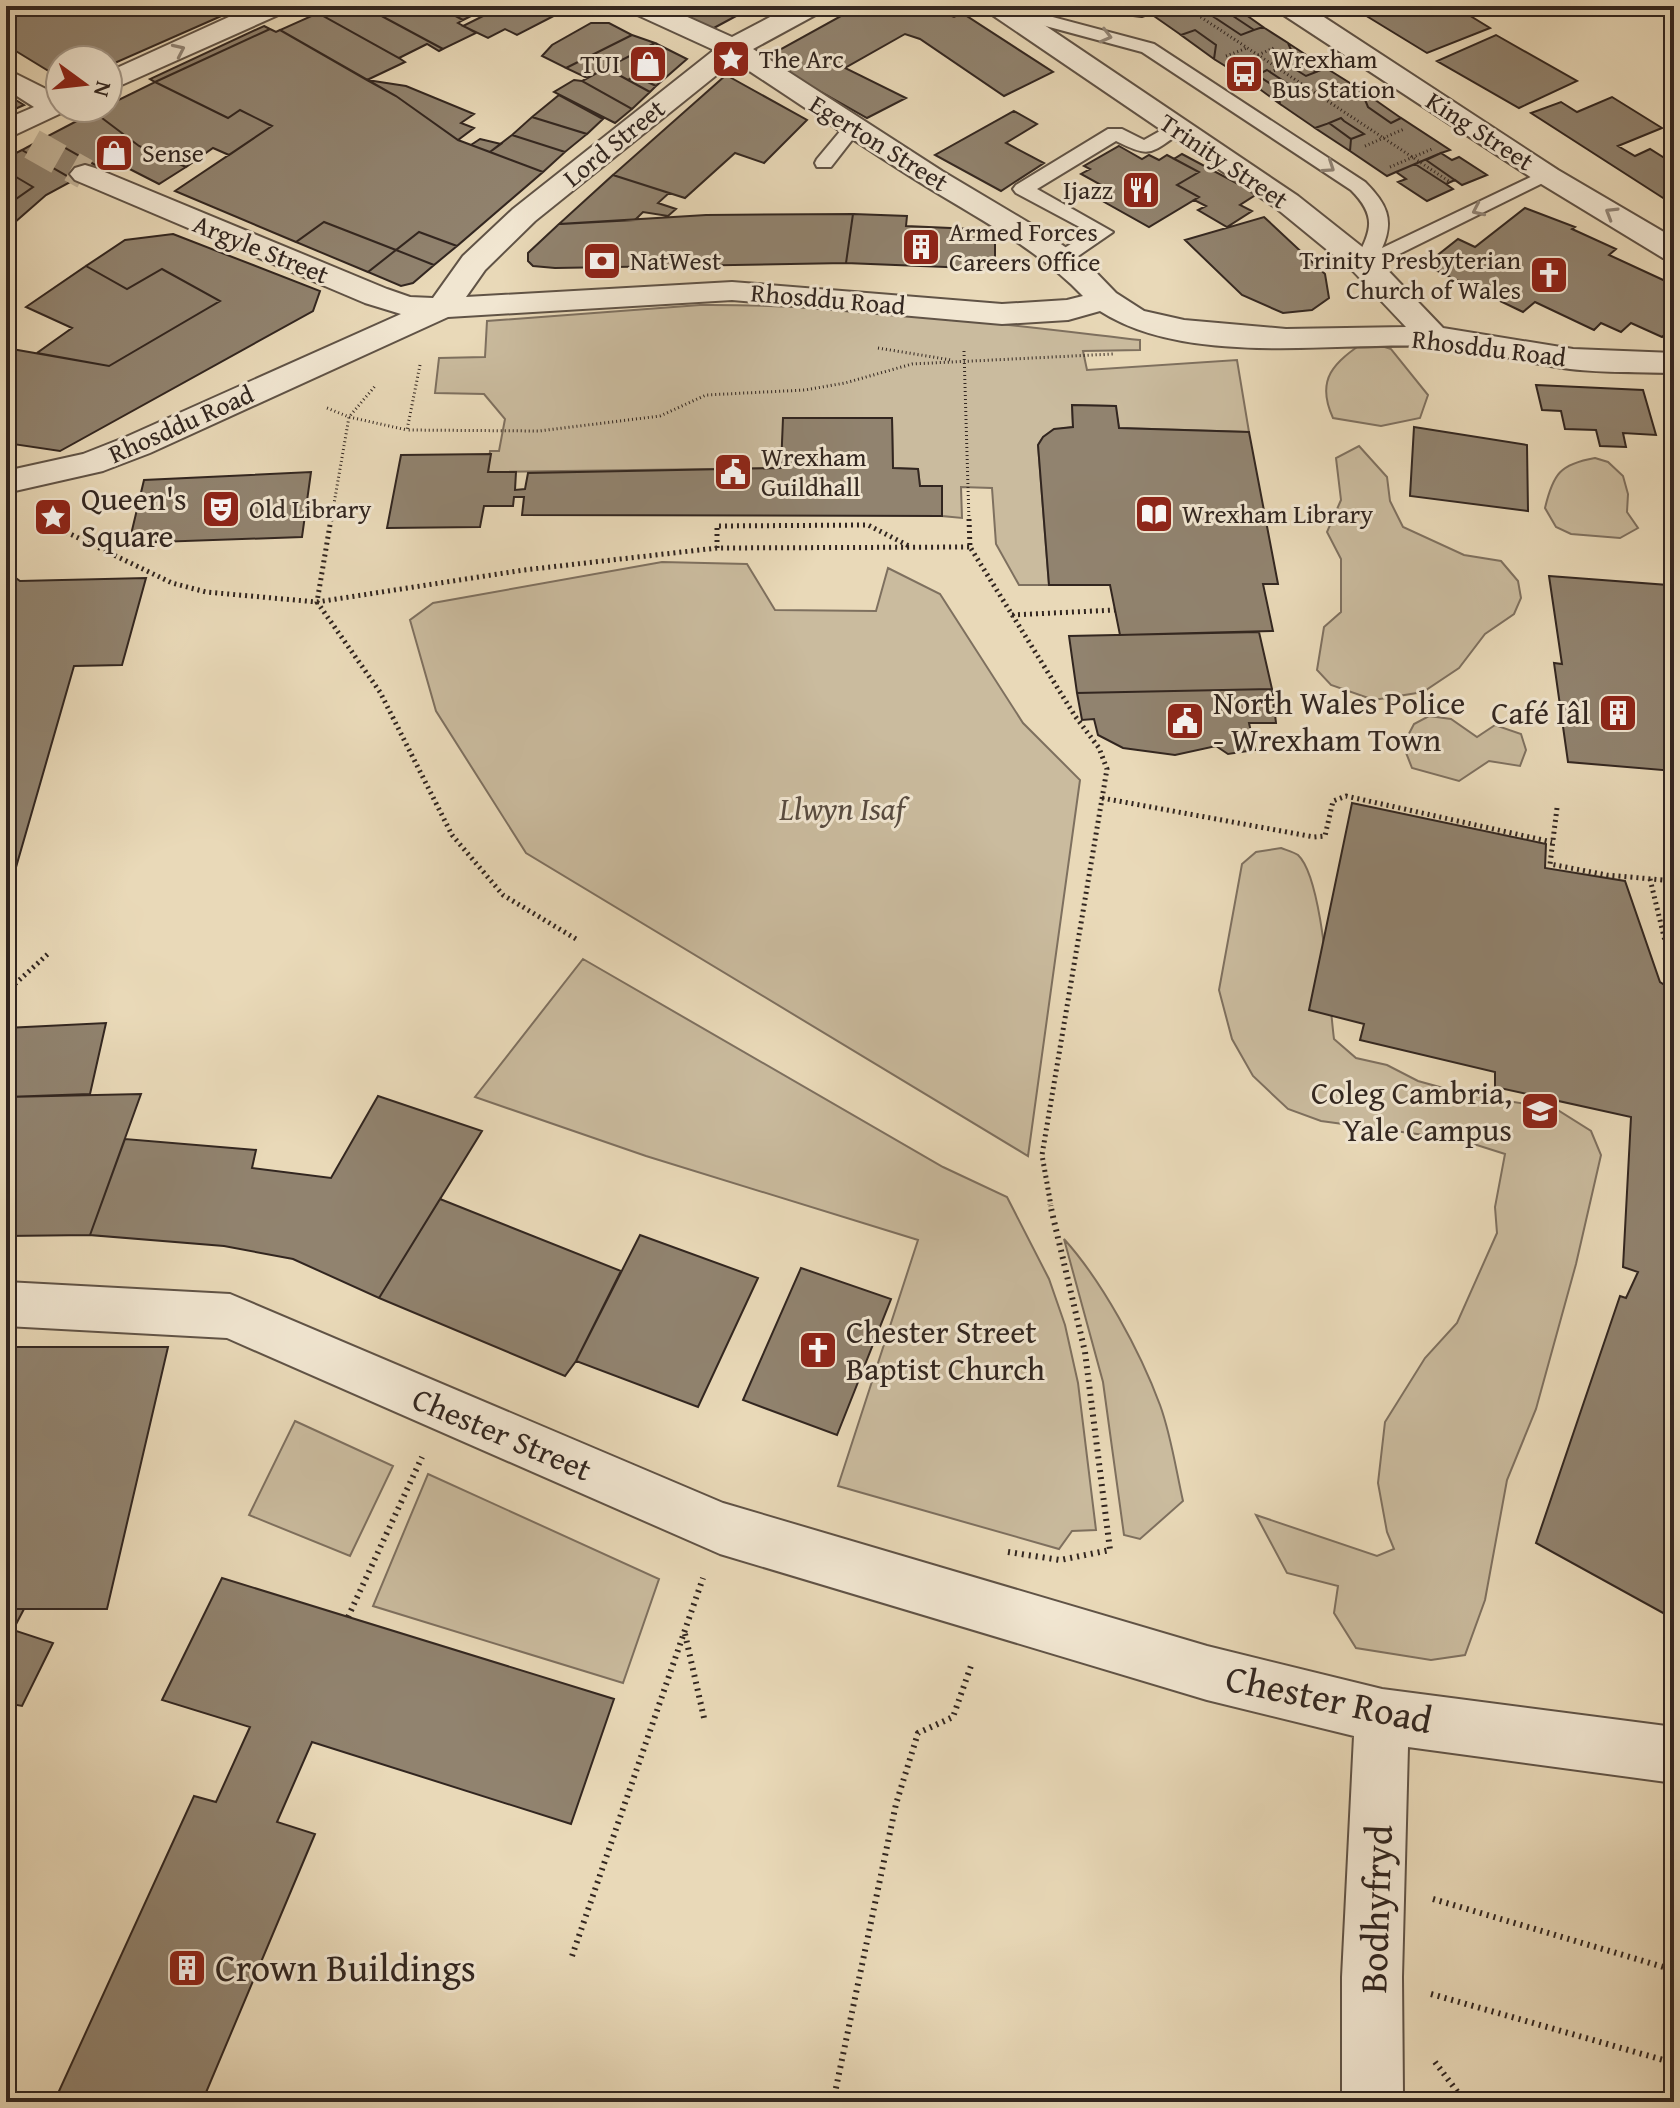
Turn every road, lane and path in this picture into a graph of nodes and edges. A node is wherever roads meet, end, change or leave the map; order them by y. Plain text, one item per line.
1 (275, 6) edge
2 (641, 6) edge
3 (811, 6) edge
4 (1184, 6) edge
5 (1289, 6) edge
6 (1001, 8) edge
7 (733, 48) junction
8 (1289, 65) dead end
9 (1279, 69) junction
10 (1270, 72) dead end
11 (124, 76) edge
12 (6, 77) edge
13 (44, 99) tunnel mouth
14 (44, 112) edge
15 (1353, 117) junction
16 (1344, 121) dead end
17 (853, 127) junction
18 (1408, 127) dead end
19 (1176, 128) junction
20 (6, 130) edge
21 (1385, 137) junction
22 (32, 144) tunnel mouth
23 (1438, 147) dead end
24 (1414, 157) junction
25 (824, 163) dead end
26 (1386, 170) dead end
27 (1548, 176) junction
28 (96, 180) tunnel mouth
29 (1457, 187) dead end
30 (1674, 251) edge
31 (1061, 259) junction
32 (1364, 264) junction
33 (1105, 300) junction
34 (442, 308) junction
35 (1433, 336) junction
36 (865, 346) dead end
37 (964, 362) junction
38 (1674, 363) edge
39 (379, 382) dead end
40 (272, 384) junction
41 (349, 417) junction
42 (407, 430) junction
43 (6, 482) edge
44 (32, 516) dead end
45 (909, 547) junction
46 (970, 547) junction
47 (717, 548) junction
48 (317, 602) junction
49 (1115, 610) dead end
50 (1012, 615) junction
51 (1102, 798) junction
52 (1557, 808) dead end
53 (1552, 842) junction
54 (1650, 879) junction
55 (1674, 881) edge
56 (576, 939) dead end
57 (49, 953) dead end
58 (1674, 978) edge
59 (6, 992) edge
60 (6, 1304) edge
61 (444, 1409) junction
62 (720, 1528) junction
63 (991, 1609) junction
64 (348, 1617) dead end
65 (684, 1633) junction
66 (1382, 1716) junction
67 (704, 1718) dead end
68 (1674, 1755) edge
69 (1376, 1881) junction
70 (572, 1956) dead end
71 (1674, 1970) edge
72 (1372, 1977) junction
73 (1674, 2063) edge
74 (833, 2102) edge
75 (1376, 2102) edge

11 -> 1 street
2 - 7 street, Egerton Street
3 - 7 street, Lord Street
4 - 9 path
5 - 27 street, King Street
6 - 19 street, Trinity Street
6 -> 32 lane
7 - 17 street, Egerton Street
7 - 34 street, Lord Street
8 - 9 path
9 - 10 path
9 - 15 path
12 - 13 street
14 - 20 street
15 - 16 path
15 - 21 path
17 - 25 lane
17 - 31 street, Egerton Street
18 - 21 path
19 - 31 lane
19 - 32 street, Trinity Street
20 - 22 street
21 - 24 path
23 - 24 path
24 - 26 path
24 - 29 path
30 -> 27 street, King Street
27 -> 32 lane
28 - 34 street, Argyle Street
31 - 33 street, Egerton Street
32 - 35 street, Trinity Street
33 - 34 street, Rhosddu Road
33 - 35 street, Rhosddu Road
34 - 40 street, Rhosddu Road
34 - 42 path
35 - 38 street, Rhosddu Road
36 - 37 path
37 - 42 path
37 - 46 path
39 - 41 path
40 - 41 path
40 - 43 street, Rhosddu Road
41 - 42 path
41 - 48 path
44 - 48 path
45 - 46 path
45 - 47 path
45 - 47 path
46 - 50 path
47 - 48 path
48 - 56 path
49 - 50 path
50 - 51 path
51 - 53 path
51 - 63 path
52 - 53 path
53 - 54 path
54 - 55 path
54 - 58 path
57 - 59 path
60 - 61 street, Chester Street
61 - 62 street, Chester Street
61 - 64 path
62 - 63 street, Chester Street
62 - 65 path
63 - 66 street, Chester Road
63 - 74 path
65 - 67 path
65 - 70 path
66 - 68 street, Chester Road
66 - 69 street, Bodhyfryd
69 - 71 path
69 - 72 street, Bodhyfryd
72 - 73 path
72 - 75 street, Bodhyfryd

